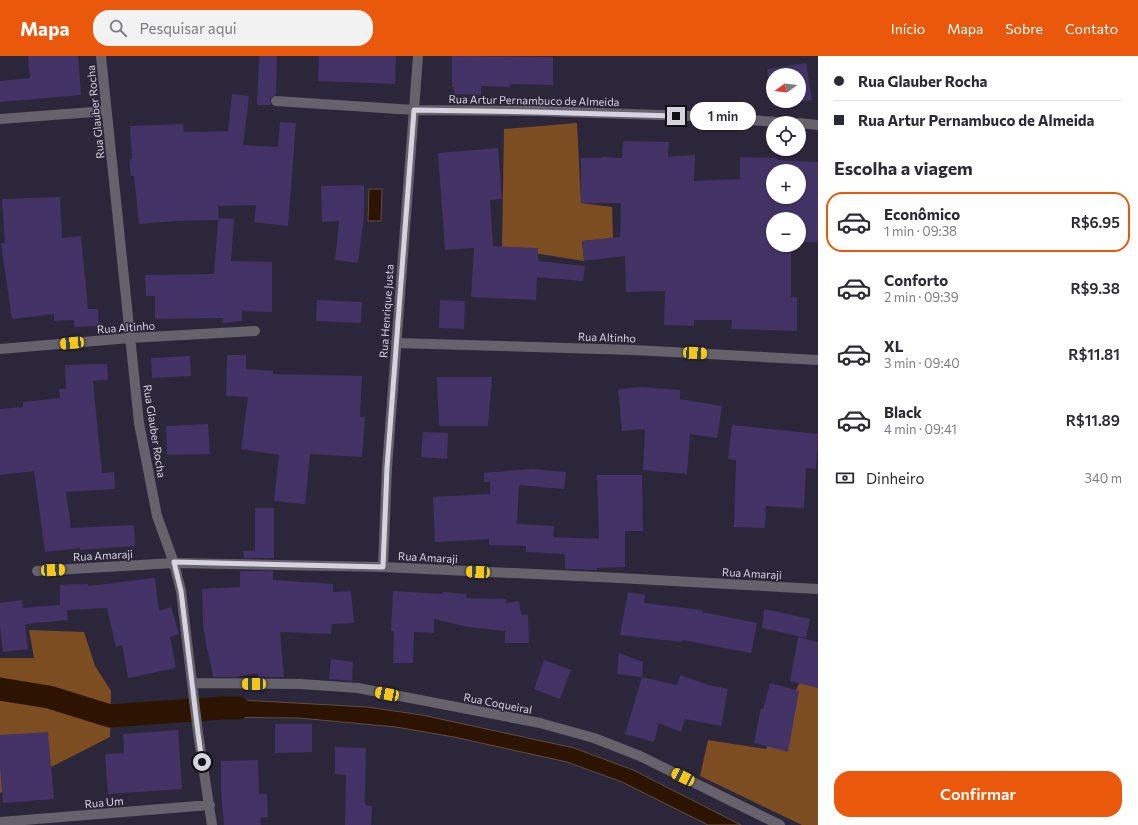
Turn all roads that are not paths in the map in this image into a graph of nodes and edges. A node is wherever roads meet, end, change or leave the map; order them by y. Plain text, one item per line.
1 (101, 56) edge
2 (418, 56) edge
3 (276, 101) dead end
4 (414, 110) junction
5 (106, 111) junction
6 (0, 119) edge
7 (766, 121) edge
8 (806, 124) edge
9 (818, 125) edge
10 (255, 331) dead end
11 (130, 338) junction
12 (396, 343) junction
13 (0, 350) edge
14 (818, 360) edge
15 (174, 562) junction
16 (383, 567) junction
17 (37, 571) dead end
18 (818, 589) edge
19 (192, 684) junction
20 (210, 805) junction
21 (0, 822) edge
22 (212, 825) edge
23 (780, 825) edge

1 - 5 street, Rua Glauber Rocha
2 - 4 street, Rua Henrique Justa
3 - 4 street, Rua Artur Pernambuco de Almeida
4 - 7 street, Rua Artur Pernambuco de Almeida
4 - 12 street, Rua Henrique Justa
5 - 6 street
5 - 11 street, Rua Glauber Rocha
8 - 9 street
10 - 11 street, Rua Altinho
11 - 13 street, Rua Altinho
11 - 15 street, Rua Glauber Rocha
12 - 14 street, Rua Altinho
12 - 16 street, Rua Henrique Justa
15 - 16 street, Rua Amaraji
15 - 17 street, Rua Amaraji
15 - 19 street, Rua Glauber Rocha
16 - 18 street, Rua Amaraji
19 - 20 street, Rua Glauber Rocha
19 - 23 street, Rua Coqueiral
20 - 21 street, Rua Um
20 - 22 street, Rua Glauber Rocha

